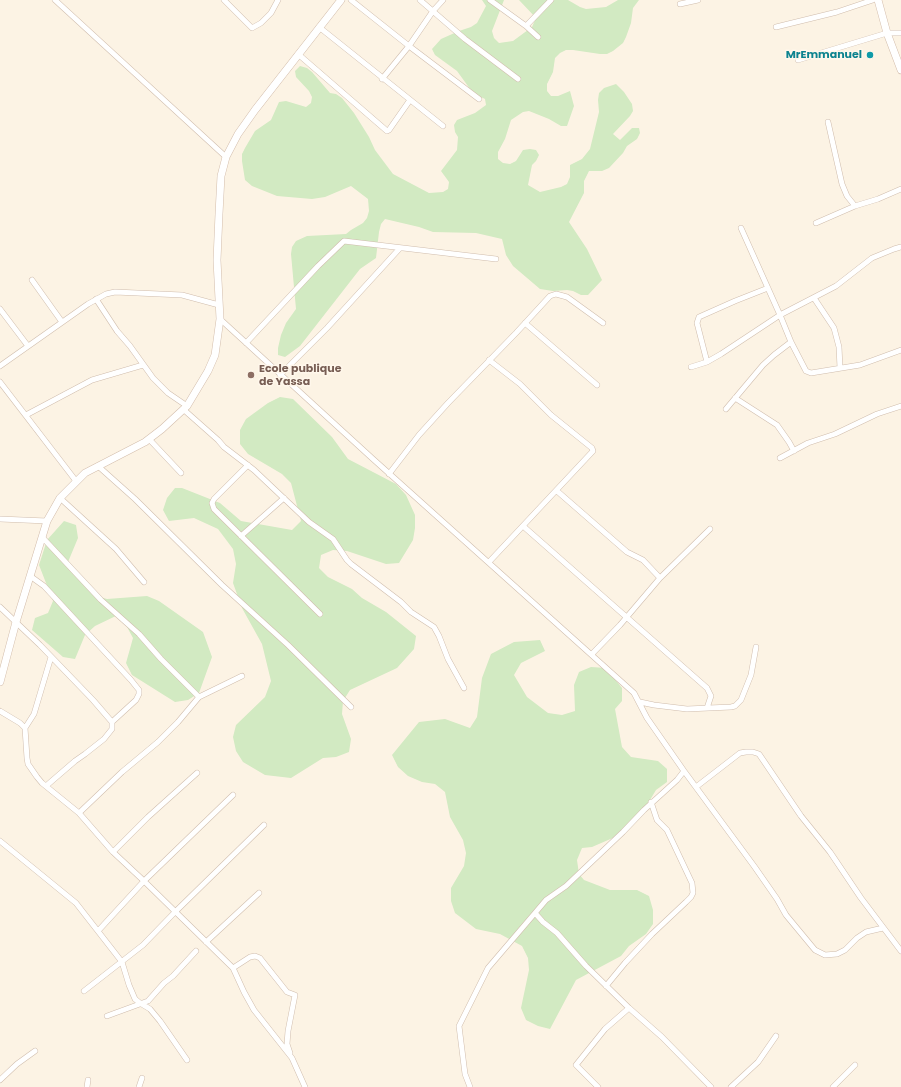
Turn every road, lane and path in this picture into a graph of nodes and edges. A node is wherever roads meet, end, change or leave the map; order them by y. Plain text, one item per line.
1 (55, 0) edge
2 (224, 0) edge
3 (278, 0) edge
4 (341, 0) edge
5 (351, 0) edge
6 (420, 0) edge
7 (443, 0) edge
8 (490, 0) edge
9 (551, 0) edge
10 (698, 0) edge
11 (873, 0) edge
12 (878, 0) edge
13 (680, 4) dead end
14 (433, 11) junction
15 (526, 26) junction
16 (319, 27) junction
17 (776, 27) dead end
18 (888, 33) junction
19 (901, 33) edge
20 (538, 37) dead end
21 (409, 46) junction
22 (298, 54) junction
23 (798, 60) dead end
24 (901, 70) edge
25 (382, 79) junction
26 (518, 79) dead end
27 (479, 99) dead end
28 (410, 100) junction
29 (828, 122) dead end
30 (443, 126) dead end
31 (226, 157) junction
32 (901, 188) edge
33 (855, 206) junction
34 (816, 223) dead end
35 (741, 228) dead end
36 (901, 247) edge
37 (400, 248) junction
38 (496, 259) dead end
39 (32, 280) dead end
40 (768, 288) junction
41 (814, 298) junction
42 (96, 299) junction
43 (219, 305) junction
44 (0, 309) edge
45 (780, 315) junction
46 (220, 319) junction
47 (62, 322) junction
48 (525, 323) junction
49 (603, 323) dead end
50 (791, 342) junction
51 (246, 344) junction
52 (28, 346) junction
53 (901, 350) edge
54 (489, 360) junction
55 (706, 362) junction
56 (143, 365) junction
57 (0, 366) edge
58 (691, 367) dead end
59 (840, 368) junction
60 (280, 375) junction
61 (0, 382) edge
62 (597, 385) dead end
63 (735, 398) junction
64 (901, 406) edge
65 (185, 408) junction
66 (726, 409) dead end
67 (26, 414) junction
68 (149, 439) junction
69 (794, 451) junction
70 (780, 458) dead end
71 (248, 465) junction
72 (98, 466) junction
73 (181, 473) dead end
74 (389, 474) junction
75 (76, 481) junction
76 (557, 491) junction
77 (60, 498) junction
78 (284, 498) junction
79 (0, 519) edge
80 (47, 521) junction
81 (523, 526) junction
82 (710, 529) dead end
83 (241, 536) junction
84 (42, 537) junction
85 (488, 562) junction
86 (30, 576) junction
87 (660, 578) junction
88 (144, 582) dead end
89 (0, 607) edge
90 (320, 614) dead end
91 (626, 617) junction
92 (16, 622) junction
93 (756, 647) dead end
94 (592, 654) junction
95 (51, 657) junction
96 (2, 666) edge
97 (242, 676) dead end
98 (0, 682) edge
99 (464, 688) dead end
100 (199, 697) junction
101 (640, 702) junction
102 (351, 707) dead end
103 (707, 708) junction
104 (0, 711) edge
105 (112, 722) junction
106 (25, 728) junction
107 (684, 771) junction
108 (197, 773) dead end
109 (46, 786) junction
110 (696, 787) junction
111 (233, 795) dead end
112 (651, 802) junction
113 (79, 813) junction
114 (264, 825) dead end
115 (0, 841) edge
116 (112, 852) junction
117 (144, 881) junction
118 (259, 893) dead end
119 (175, 912) junction
120 (534, 913) junction
121 (884, 928) junction
122 (98, 931) junction
123 (206, 942) junction
124 (196, 951) dead end
125 (901, 951) edge
126 (122, 962) junction
127 (233, 968) junction
128 (606, 986) junction
129 (84, 991) dead end
130 (140, 1003) junction
131 (629, 1008) junction
132 (107, 1016) dead end
133 (776, 1036) dead end
134 (35, 1051) dead end
135 (292, 1058) junction
136 (187, 1060) dead end
137 (855, 1065) dead end
138 (142, 1078) dead end
139 (0, 1079) edge
140 (88, 1080) dead end
141 (87, 1087) edge
142 (139, 1087) edge
143 (305, 1087) edge
144 (470, 1087) edge
145 (598, 1087) edge
146 (711, 1087) edge
147 (731, 1087) edge
148 (833, 1087) edge

1 - 31 street
2 - 3 street
4 - 16 main road
5 - 21 street
6 - 14 street
7 - 14 street
8 - 15 street
9 - 15 street
10 - 13 street
11 - 17 street
12 - 18 main road
14 - 21 street
14 - 26 street
15 - 20 street
16 - 22 main road
16 - 25 street
18 - 19 street
18 - 23 street
18 - 24 main road
21 - 25 street
21 - 27 street
22 - 28 street
22 - 31 main road
25 - 28 street
28 - 30 street
29 - 33 street
31 - 43 main road
32 - 33 street
33 - 34 street
35 - 40 street
36 - 41 street
37 - 38 street
37 - 51 street
37 - 60 street
39 - 47 street
40 - 45 street
40 - 55 street
41 - 45 street
41 - 59 street
42 - 43 street
42 - 47 street
42 - 56 street
43 - 46 main road
44 - 52 street
45 - 50 street
45 - 55 street
46 - 51 street
46 - 65 main road
47 - 52 street
48 - 49 street
48 - 54 street
48 - 62 street
50 - 59 street
50 - 63 street
51 - 60 street
52 - 57 street
53 - 59 street
54 - 74 street
54 - 76 street
55 - 58 street
56 - 65 street
56 - 67 street
60 - 74 street
61 - 67 street
63 - 66 street
63 - 69 street
64 - 69 street
65 - 68 main road
65 - 71 street
67 - 75 street
68 - 72 main road
68 - 73 street
69 - 70 street
71 - 78 street
71 - 83 street
72 - 75 main road
72 - 102 street
74 - 85 street
75 - 77 main road
76 - 81 street
76 - 87 street
77 - 80 main road
77 - 88 street
78 - 83 street
78 - 99 street
79 - 80 street
80 - 84 main road
81 - 85 street
81 - 91 street
82 - 87 street
83 - 90 street
84 - 86 main road
84 - 100 street
85 - 94 street
86 - 92 main road
86 - 105 street
87 - 91 street
89 - 92 street
91 - 94 street
91 - 103 street
92 - 95 street
92 - 96 main road
93 - 103 street
94 - 101 street
95 - 105 street
95 - 106 street
96 - 98 main road
97 - 100 street
100 - 113 street
101 - 103 street
101 - 107 street
104 - 106 street
105 - 109 street
106 - 109 street
107 - 110 street
107 - 112 street
108 - 116 street
109 - 113 street
110 - 121 street
110 - 121 street
111 - 117 street
112 - 120 street
112 - 128 street
113 - 116 street
114 - 119 street
115 - 122 street
116 - 117 street
117 - 119 street
117 - 122 street
118 - 123 street
119 - 123 street
119 - 126 street
120 - 128 street
120 - 144 street
121 - 125 street
122 - 126 street
123 - 127 street
124 - 130 street
126 - 129 street
126 - 130 street
127 - 135 street
127 - 135 street
128 - 131 street
130 - 132 street
130 - 136 street
131 - 145 street
131 - 146 street
133 - 147 street
134 - 139 street
135 - 143 street
137 - 148 street
138 - 142 street
140 - 141 street

